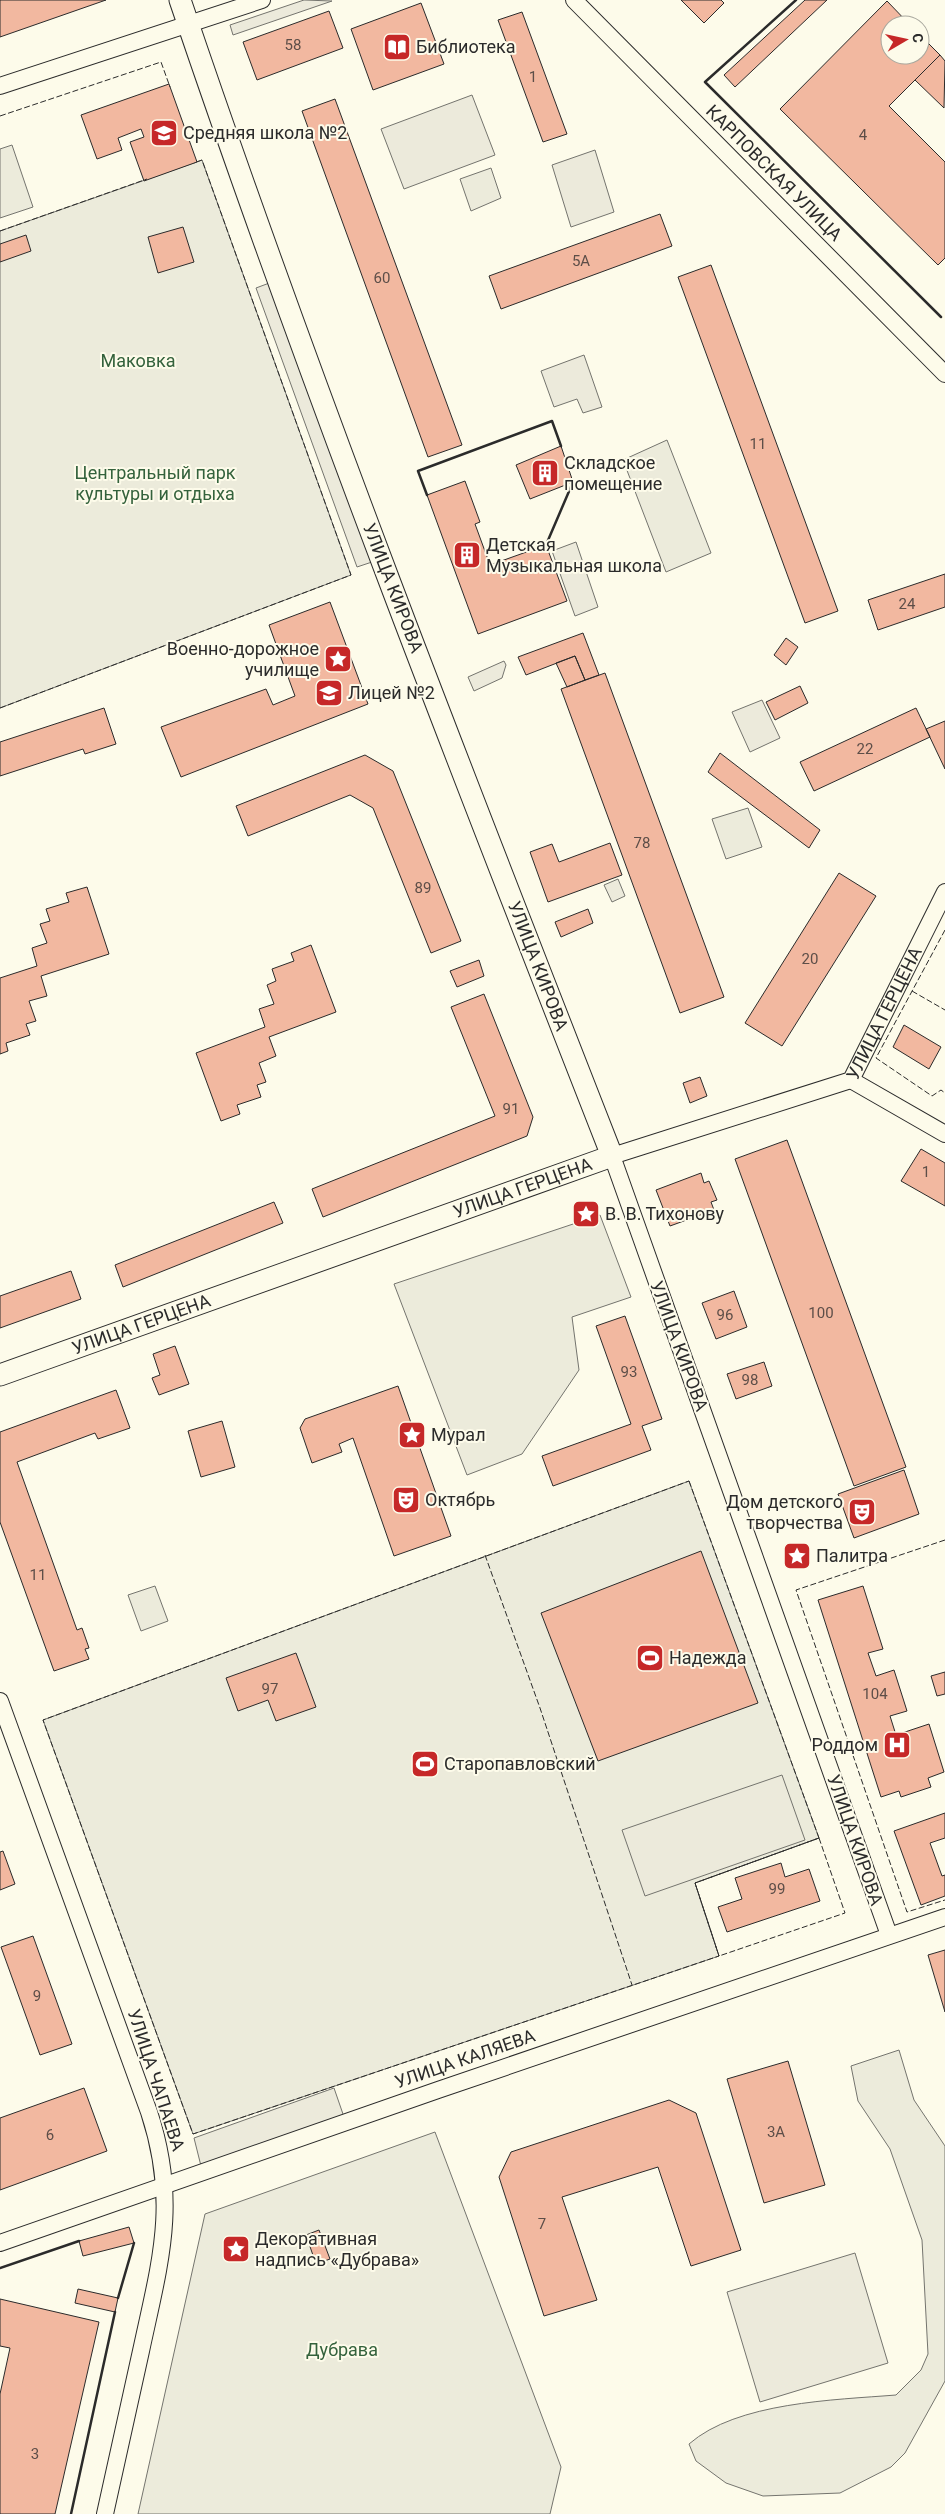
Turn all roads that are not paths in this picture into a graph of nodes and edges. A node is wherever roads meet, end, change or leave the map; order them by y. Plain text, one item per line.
1 (180, 0) edge
2 (262, 0) edge
3 (574, 0) edge
4 (188, 24) junction
5 (0, 86) edge
6 (945, 374) edge
7 (945, 892) edge
8 (851, 1080) junction
9 (945, 1134) edge
10 (612, 1156) junction
11 (0, 1375) edge
12 (0, 1701) edge
13 (945, 1917) edge
14 (889, 1935) junction
15 (165, 2185) junction
16 (0, 2243) edge
17 (105, 2514) edge

1 - 4 street, УЛИЦА КИРОВА
2 - 4 street
3 - 6 street, КАРПОВСКАЯ УЛИЦА
4 - 5 street
4 - 10 street, УЛИЦА КИРОВА
7 - 8 street, УЛИЦА ГЕРЦЕНА
8 - 9 street
8 - 10 street, УЛИЦА ГЕРЦЕНА
10 - 11 street, УЛИЦА ГЕРЦЕНА
10 - 14 street, УЛИЦА КИРОВА
12 - 15 street, УЛИЦА ЧАПАЕВА
13 - 14 street, УЛИЦА КАЛЯЕВА
14 - 15 street, УЛИЦА КАЛЯЕВА
15 - 16 street, УЛИЦА КАЛЯЕВА
15 - 17 street, УЛИЦА ЧАПАЕВА

